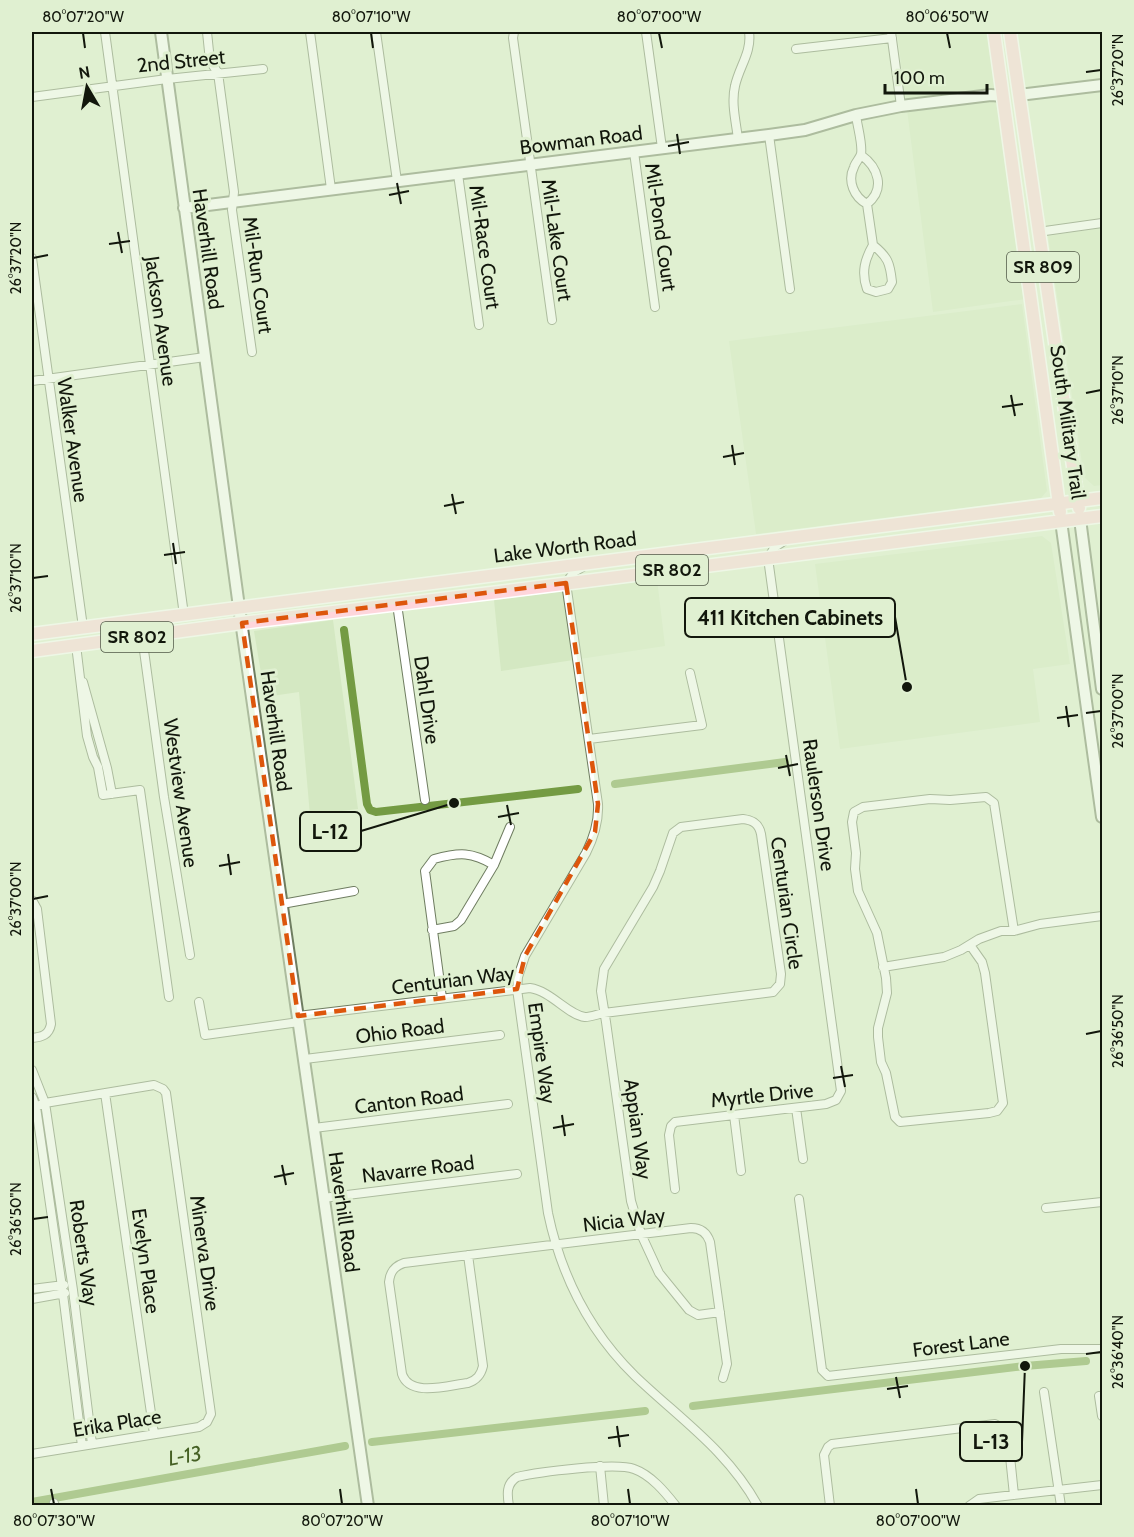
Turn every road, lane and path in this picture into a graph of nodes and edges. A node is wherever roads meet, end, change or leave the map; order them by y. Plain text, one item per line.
1 (105, 32) edge
2 (161, 32) edge
3 (207, 32) edge
4 (310, 32) edge
5 (376, 32) edge
6 (514, 32) edge
7 (646, 32) edge
8 (749, 32) edge
9 (996, 32) edge
10 (1010, 32) edge
11 (891, 34) edge
12 (796, 49) dead end
13 (263, 69) dead end
14 (218, 73) junction
15 (167, 78) junction
16 (1102, 85) edge
17 (112, 86) junction
18 (1019, 95) junction
19 (1003, 96) junction
20 (32, 97) edge
21 (901, 106) junction
22 (856, 115) junction
23 (769, 135) junction
24 (738, 139) junction
25 (663, 148) junction
26 (634, 152) junction
27 (861, 155) junction
28 (530, 165) junction
29 (458, 174) junction
30 (397, 182) junction
31 (331, 189) junction
32 (1032, 191) junction
33 (233, 202) junction
34 (867, 204) junction
35 (1018, 204) junction
36 (184, 208) junction
37 (1102, 223) edge
38 (1038, 232) junction
39 (873, 245) junction
40 (32, 258) edge
41 (790, 289) dead end
42 (655, 307) dead end
43 (1049, 311) junction
44 (552, 320) dead end
45 (479, 325) dead end
46 (252, 352) dead end
47 (205, 357) junction
48 (150, 365) junction
49 (48, 379) junction
50 (32, 381) edge
51 (1102, 498) edge
52 (1078, 502) junction
53 (1059, 504) junction
54 (1102, 516) edge
55 (1080, 519) junction
56 (1061, 521) junction
57 (787, 539) junction
58 (768, 558) junction
59 (590, 563) junction
60 (566, 583) junction
61 (397, 604) junction
62 (239, 607) junction
63 (184, 615) junction
64 (242, 623) junction
65 (83, 627) junction
66 (32, 634) edge
67 (142, 636) junction
68 (76, 645) junction
69 (50, 649) junction
70 (32, 651) edge
71 (690, 672) dead end
72 (81, 675) junction
73 (1102, 689) edge
74 (589, 739) junction
75 (112, 794) junction
76 (425, 800) dead end
77 (1102, 817) edge
78 (510, 827) dead end
79 (494, 866) junction
80 (354, 891) dead end
81 (32, 900) edge
82 (282, 904) junction
83 (1102, 916) edge
84 (432, 930) junction
85 (1014, 931) junction
86 (970, 945) junction
87 (190, 955) dead end
88 (884, 967) junction
89 (517, 989) junction
90 (169, 997) dead end
91 (442, 998) junction
92 (199, 1002) dead end
93 (604, 1013) junction
94 (299, 1019) junction
95 (500, 1035) dead end
96 (32, 1038) edge
97 (304, 1059) junction
98 (32, 1070) edge
99 (841, 1085) joint
100 (105, 1093) junction
101 (32, 1096) edge
102 (45, 1103) junction
103 (508, 1104) dead end
104 (34, 1107) edge
105 (796, 1108) junction
106 (734, 1115) junction
107 (314, 1128) junction
108 (803, 1159) dead end
109 (741, 1171) dead end
110 (517, 1174) dead end
111 (675, 1190) dead end
112 (323, 1198) junction
113 (799, 1199) dead end
114 (1102, 1202) edge
115 (1046, 1208) dead end
116 (641, 1234) junction
117 (555, 1244) junction
118 (468, 1255) junction
119 (62, 1284) junction
120 (32, 1289) edge
121 (73, 1290) junction
122 (63, 1294) junction
123 (32, 1299) edge
124 (720, 1312) junction
125 (1102, 1349) edge
126 (723, 1378) dead end
127 (1044, 1392) dead end
128 (1099, 1396) dead end
129 (1102, 1416) edge
130 (207, 1422) joint
131 (154, 1434) junction
132 (92, 1444) junction
133 (82, 1446) junction
134 (32, 1454) edge
135 (600, 1466) junction
136 (1102, 1485) edge
137 (1059, 1489) junction
138 (1014, 1495) junction
139 (368, 1506) edge
140 (509, 1506) edge
141 (604, 1506) edge
142 (676, 1506) edge
143 (758, 1506) edge
144 (830, 1506) edge
145 (969, 1506) edge
146 (1061, 1506) edge

1 - 17 street, Jackson Avenue
2 - 15 street, Haverhill Road
3 - 14 street, Mil-Run Court
4 - 31 street
5 - 30 street
6 - 28 street, Mil-Lake Court
7 - 25 street
8 - 24 street
9 - 18 main road
9 - 19 main road, South Military Trail / SR 809
10 - 18 main road, South Military Trail / SR 809
11 - 12 street
11 - 21 street
13 - 14 street, 2nd Street
14 - 15 street, 2nd Street
14 - 33 street, Mil-Run Court
15 - 17 street, 2nd Street
15 - 36 street, Haverhill Road
16 - 18 street
17 - 20 street, 2nd Street
17 - 48 street, Jackson Avenue
18 - 32 main road, South Military Trail / SR 809
19 - 21 street, Bowman Road
19 - 32 main road
19 - 35 main road, South Military Trail / SR 809
21 - 22 street, Bowman Road
22 - 23 street, Bowman Road
22 - 27 street
23 - 24 street, Bowman Road
23 - 41 street
24 - 25 street, Bowman Road
25 - 26 street, Bowman Road
26 - 28 street, Bowman Road
26 - 42 street, Mil-Pond Court
27 - 34 street
27 - 34 street
28 - 29 street, Bowman Road
28 - 44 street, Mil-Lake Court
29 - 30 street, Bowman Road
29 - 45 street, Mil-Race Court
30 - 31 street, Bowman Road
31 - 33 street, Bowman Road
32 - 38 main road, South Military Trail / SR 809
33 - 36 street, Bowman Road
33 - 46 street, Mil-Run Court
34 - 39 street
35 - 43 main road
35 - 53 main road, South Military Trail / SR 809
36 - 47 street, Haverhill Road
37 - 38 street
38 - 43 main road, South Military Trail / SR 809
39 - 39 street
40 - 49 street, Walker Avenue
43 - 52 main road, South Military Trail / SR 809
47 - 48 street
47 - 62 street, Haverhill Road
48 - 49 street
48 - 63 street, Jackson Avenue
49 - 50 street
49 - 65 street, Walker Avenue
51 - 52 main road, Lake Worth Road / SR 802
52 - 53 main road, Lake Worth Road / SR 802
52 - 55 main road, South Military Trail / SR 809
53 - 56 main road, South Military Trail / SR 809
53 - 57 main road, Lake Worth Road / SR 802
54 - 55 main road, Lake Worth Road / SR 802
55 - 56 main road, Lake Worth Road / SR 802
55 - 73 street, South Military Trail
56 - 58 main road, Lake Worth Road / SR 802
56 - 77 street, South Military Trail
57 - 58 street
57 - 59 main road, Lake Worth Road / SR 802
58 - 60 main road, Lake Worth Road / SR 802
58 - 99 street, Raulerson Drive
59 - 60 street
59 - 62 main road, Lake Worth Road / SR 802
60 - 61 main road, Lake Worth Road / SR 802
60 - 74 street, Empire Way
61 - 64 main road, Lake Worth Road / SR 802
61 - 76 street, Dahl Drive
62 - 63 main road, Lake Worth Road / SR 802
62 - 64 street, Haverhill Road
63 - 65 main road, Lake Worth Road / SR 802
64 - 67 main road, Lake Worth Road / SR 802
64 - 82 street, Haverhill Road
65 - 66 main road, Lake Worth Road / SR 802
65 - 69 main road
67 - 68 main road, Lake Worth Road / SR 802
67 - 87 street, Westview Avenue
68 - 69 main road, Lake Worth Road / SR 802
68 - 72 street
69 - 70 main road, Lake Worth Road / SR 802
71 - 74 street
72 - 75 street
72 - 75 street
74 - 89 street, Empire Way
75 - 90 street
78 - 79 street
79 - 84 street
79 - 84 street
80 - 82 street
81 - 96 street
82 - 94 street, Haverhill Road
83 - 85 street
84 - 91 street
85 - 86 street
85 - 88 street
86 - 88 street
86 - 88 street
89 - 91 street, Centurian Way
89 - 93 street, Centurian Way
89 - 117 street, Empire Way
91 - 94 street, Centurian Way
92 - 94 street, Centurian Way
93 - 93 street, Centurian Circle
93 - 116 street, Appian Way
94 - 97 street, Haverhill Road
95 - 97 street, Ohio Road
97 - 107 street, Haverhill Road
98 - 102 street, Roberts Way
99 - 105 street, Myrtle Drive
100 - 102 street
100 - 130 street, Minerva Drive
100 - 131 street, Evelyn Place
101 - 104 street, Roberts Way
102 - 104 street
102 - 121 street, Roberts Way
103 - 107 street, Canton Road
104 - 119 street, Roberts Way
105 - 106 street, Myrtle Drive
105 - 108 street
106 - 109 street
106 - 111 street, Myrtle Drive
107 - 112 street, Haverhill Road
110 - 112 street, Navarre Road
112 - 139 street, Haverhill Road
113 - 125 street, Forest Lane
114 - 115 street
116 - 117 street, Nicia Way
116 - 124 street, Appian Way
116 - 124 street, Nicia Way
117 - 118 street, Nicia Way
117 - 143 street, Empire Way
118 - 118 street, Nicia Way
119 - 120 street
119 - 121 street
119 - 122 street, Roberts Way
121 - 122 street
121 - 132 street, Roberts Way
122 - 123 street
122 - 133 street, Roberts Way
124 - 126 street, Nicia Way
127 - 137 street
128 - 129 street
130 - 131 street, Erika Place
131 - 132 street, Erika Place
132 - 133 street, Erika Place
133 - 134 street, Erika Place
135 - 140 street
135 - 141 street
135 - 142 street
136 - 137 street
137 - 138 street
137 - 146 street
138 - 144 street
138 - 145 street

